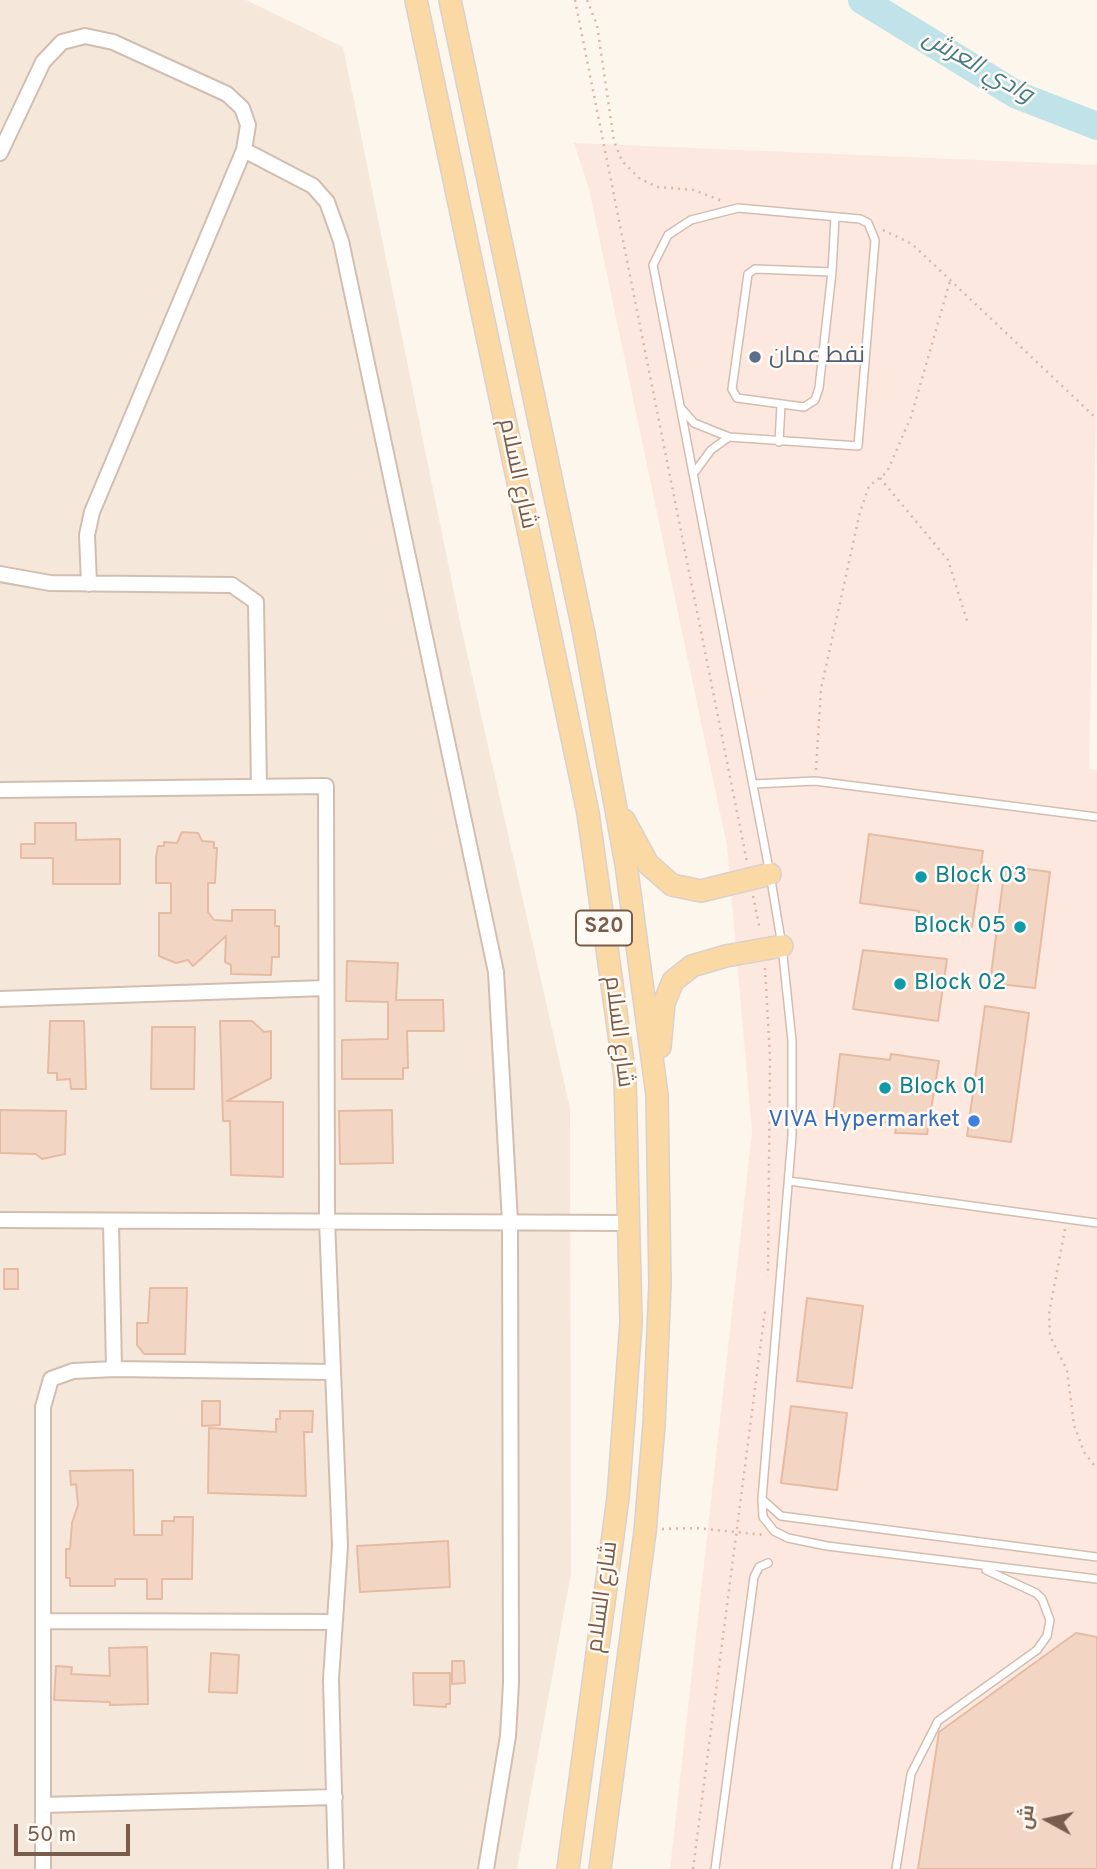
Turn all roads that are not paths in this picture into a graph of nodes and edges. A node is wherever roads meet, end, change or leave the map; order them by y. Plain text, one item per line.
1 (416, 0) edge
2 (450, 0) edge
3 (244, 150) junction
4 (0, 153) edge
5 (835, 216) junction
6 (832, 272) junction
7 (781, 405) junction
8 (681, 408) junction
9 (729, 437) junction
10 (779, 442) junction
11 (694, 473) junction
12 (0, 574) edge
13 (89, 584) junction
14 (754, 784) junction
15 (258, 786) junction
16 (0, 790) edge
17 (615, 802) junction
18 (1097, 817) edge
19 (760, 876) junction
20 (773, 948) junction
21 (326, 988) junction
22 (0, 999) edge
23 (657, 1095) junction
24 (789, 1181) junction
25 (0, 1220) edge
26 (327, 1220) junction
27 (111, 1222) junction
28 (510, 1222) junction
29 (631, 1223) junction
30 (1097, 1223) edge
31 (114, 1369) junction
32 (333, 1372) junction
33 (762, 1499) junction
34 (1097, 1557) edge
35 (768, 1563) dead end
36 (979, 1567) junction
37 (1097, 1579) edge
38 (44, 1622) junction
39 (335, 1622) junction
40 (335, 1797) junction
41 (43, 1805) junction
42 (43, 1869) edge
43 (337, 1869) edge
44 (486, 1869) edge
45 (568, 1869) edge
46 (600, 1869) edge
47 (715, 1869) edge
48 (896, 1869) edge

1 - 29 main road, شارع السلام / S20
2 - 17 main road, شارع السلام / S20
3 - 4 street
3 - 13 street
3 - 28 street
5 - 6 lane
5 - 8 lane
5 - 10 lane
6 - 7 lane
6 - 7 lane
7 - 10 lane
8 - 9 lane
8 - 11 lane
9 - 10 lane
9 - 11 lane
11 - 14 lane
12 - 13 street
13 - 15 street
14 - 18 lane
14 - 19 lane
15 - 16 street
15 - 21 street
17 - 19 main road
17 - 23 main road, شارع السلام / S20
19 - 20 lane
20 - 23 main road
20 - 24 lane
21 - 22 street
21 - 26 street
23 - 46 main road, شارع السلام / S20
24 - 30 lane
24 - 33 lane
25 - 27 street
26 - 27 street
26 - 28 street
26 - 32 street
27 - 31 street
28 - 29 street
28 - 44 street
29 - 45 main road, شارع السلام / S20
31 - 32 street
31 - 38 street
32 - 39 street
33 - 34 lane
33 - 36 lane
35 - 47 lane
36 - 37 lane
36 - 48 lane
38 - 39 street
38 - 41 street
39 - 40 street
40 - 41 street
40 - 43 street
41 - 42 street

